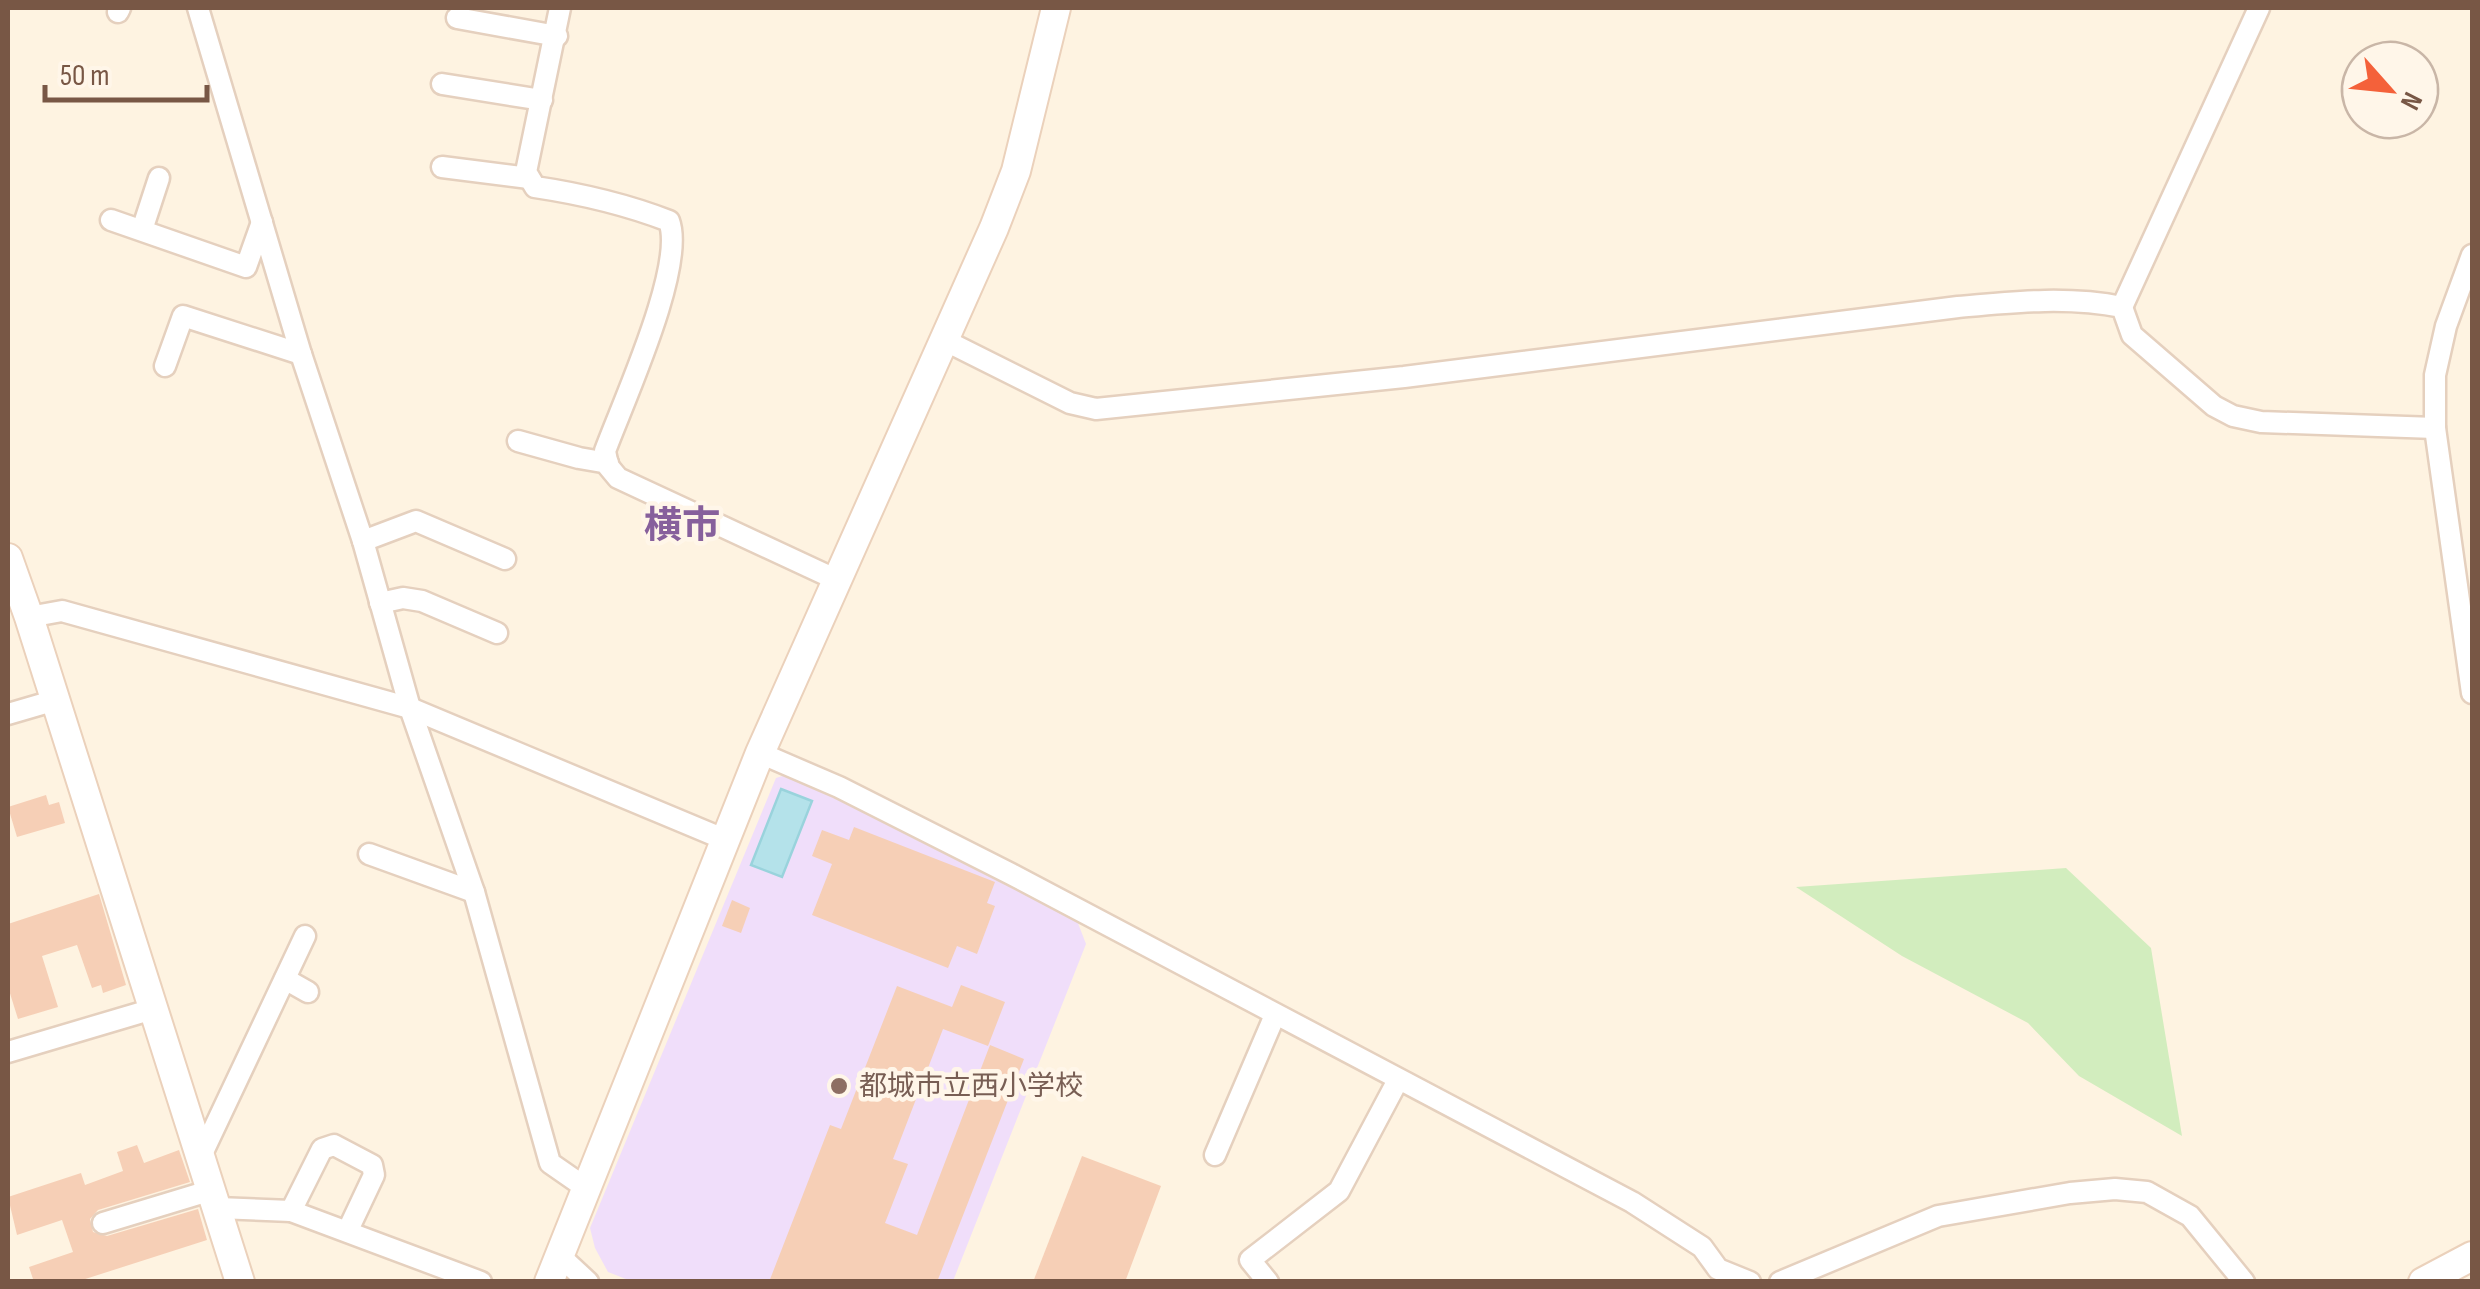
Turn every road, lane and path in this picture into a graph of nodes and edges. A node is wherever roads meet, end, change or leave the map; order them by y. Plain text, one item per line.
1 (198, 8) edge
2 (560, 8) edge
3 (1056, 8) edge
4 (2260, 8) edge
5 (458, 18) dead end
6 (557, 36) junction
7 (442, 84) dead end
8 (542, 100) junction
9 (442, 167) dead end
10 (160, 178) dead end
11 (530, 178) junction
12 (111, 220) dead end
13 (262, 222) junction
14 (142, 230) junction
15 (2472, 255) edge
16 (2122, 306) junction
17 (944, 340) junction
18 (301, 354) junction
19 (165, 366) dead end
20 (2435, 428) junction
21 (518, 441) dead end
22 (608, 462) junction
23 (363, 541) junction
24 (8, 558) edge
25 (505, 559) dead end
26 (835, 579) junction
27 (380, 603) junction
28 (29, 617) junction
29 (497, 633) dead end
30 (2472, 693) edge
31 (56, 700) junction
32 (410, 708) junction
33 (8, 714) edge
34 (760, 753) junction
35 (726, 840) junction
36 (369, 854) dead end
37 (474, 892) junction
38 (305, 936) dead end
39 (285, 980) junction
40 (308, 992) dead end
41 (153, 1008) junction
42 (1275, 1015) junction
43 (8, 1052) edge
44 (1398, 1080) junction
45 (1214, 1155) dead end
46 (202, 1156) junction
47 (586, 1188) junction
48 (216, 1199) junction
49 (292, 1211) junction
50 (103, 1224) dead end
51 (348, 1230) junction
52 (2472, 1256) edge
53 (555, 1269) edge
54 (1714, 1275) edge
55 (589, 1281) edge
56 (240, 1282) edge
57 (481, 1282) edge
58 (1268, 1282) edge
59 (1750, 1282) edge
60 (1780, 1282) edge
61 (2244, 1282) edge
62 (2424, 1282) edge

1 - 13 street
2 - 6 street
3 - 17 street
4 - 16 street
5 - 6 street
6 - 8 street
7 - 8 street
8 - 11 street
9 - 11 street
10 - 14 street
11 - 22 street
12 - 14 street
13 - 14 street
13 - 18 street
15 - 20 street
16 - 17 street
16 - 20 street
17 - 26 street
18 - 19 street
18 - 23 street
20 - 30 street
21 - 22 street
22 - 26 street
23 - 25 street
23 - 27 street
24 - 28 street
26 - 34 street
27 - 29 street
27 - 32 street
28 - 31 street
28 - 32 street
31 - 33 street
31 - 41 street
32 - 35 street
32 - 37 street
34 - 35 street
34 - 42 street
35 - 47 street
36 - 37 street
37 - 47 street
38 - 39 street
39 - 40 street
39 - 46 street
41 - 43 street
41 - 46 street
42 - 44 street
42 - 45 street
44 - 54 street
44 - 58 street
46 - 48 street
47 - 53 street
48 - 49 street
48 - 50 street
48 - 56 street
49 - 51 street
49 - 51 street
51 - 57 street
52 - 62 street
53 - 55 street
54 - 59 street
60 - 61 street

